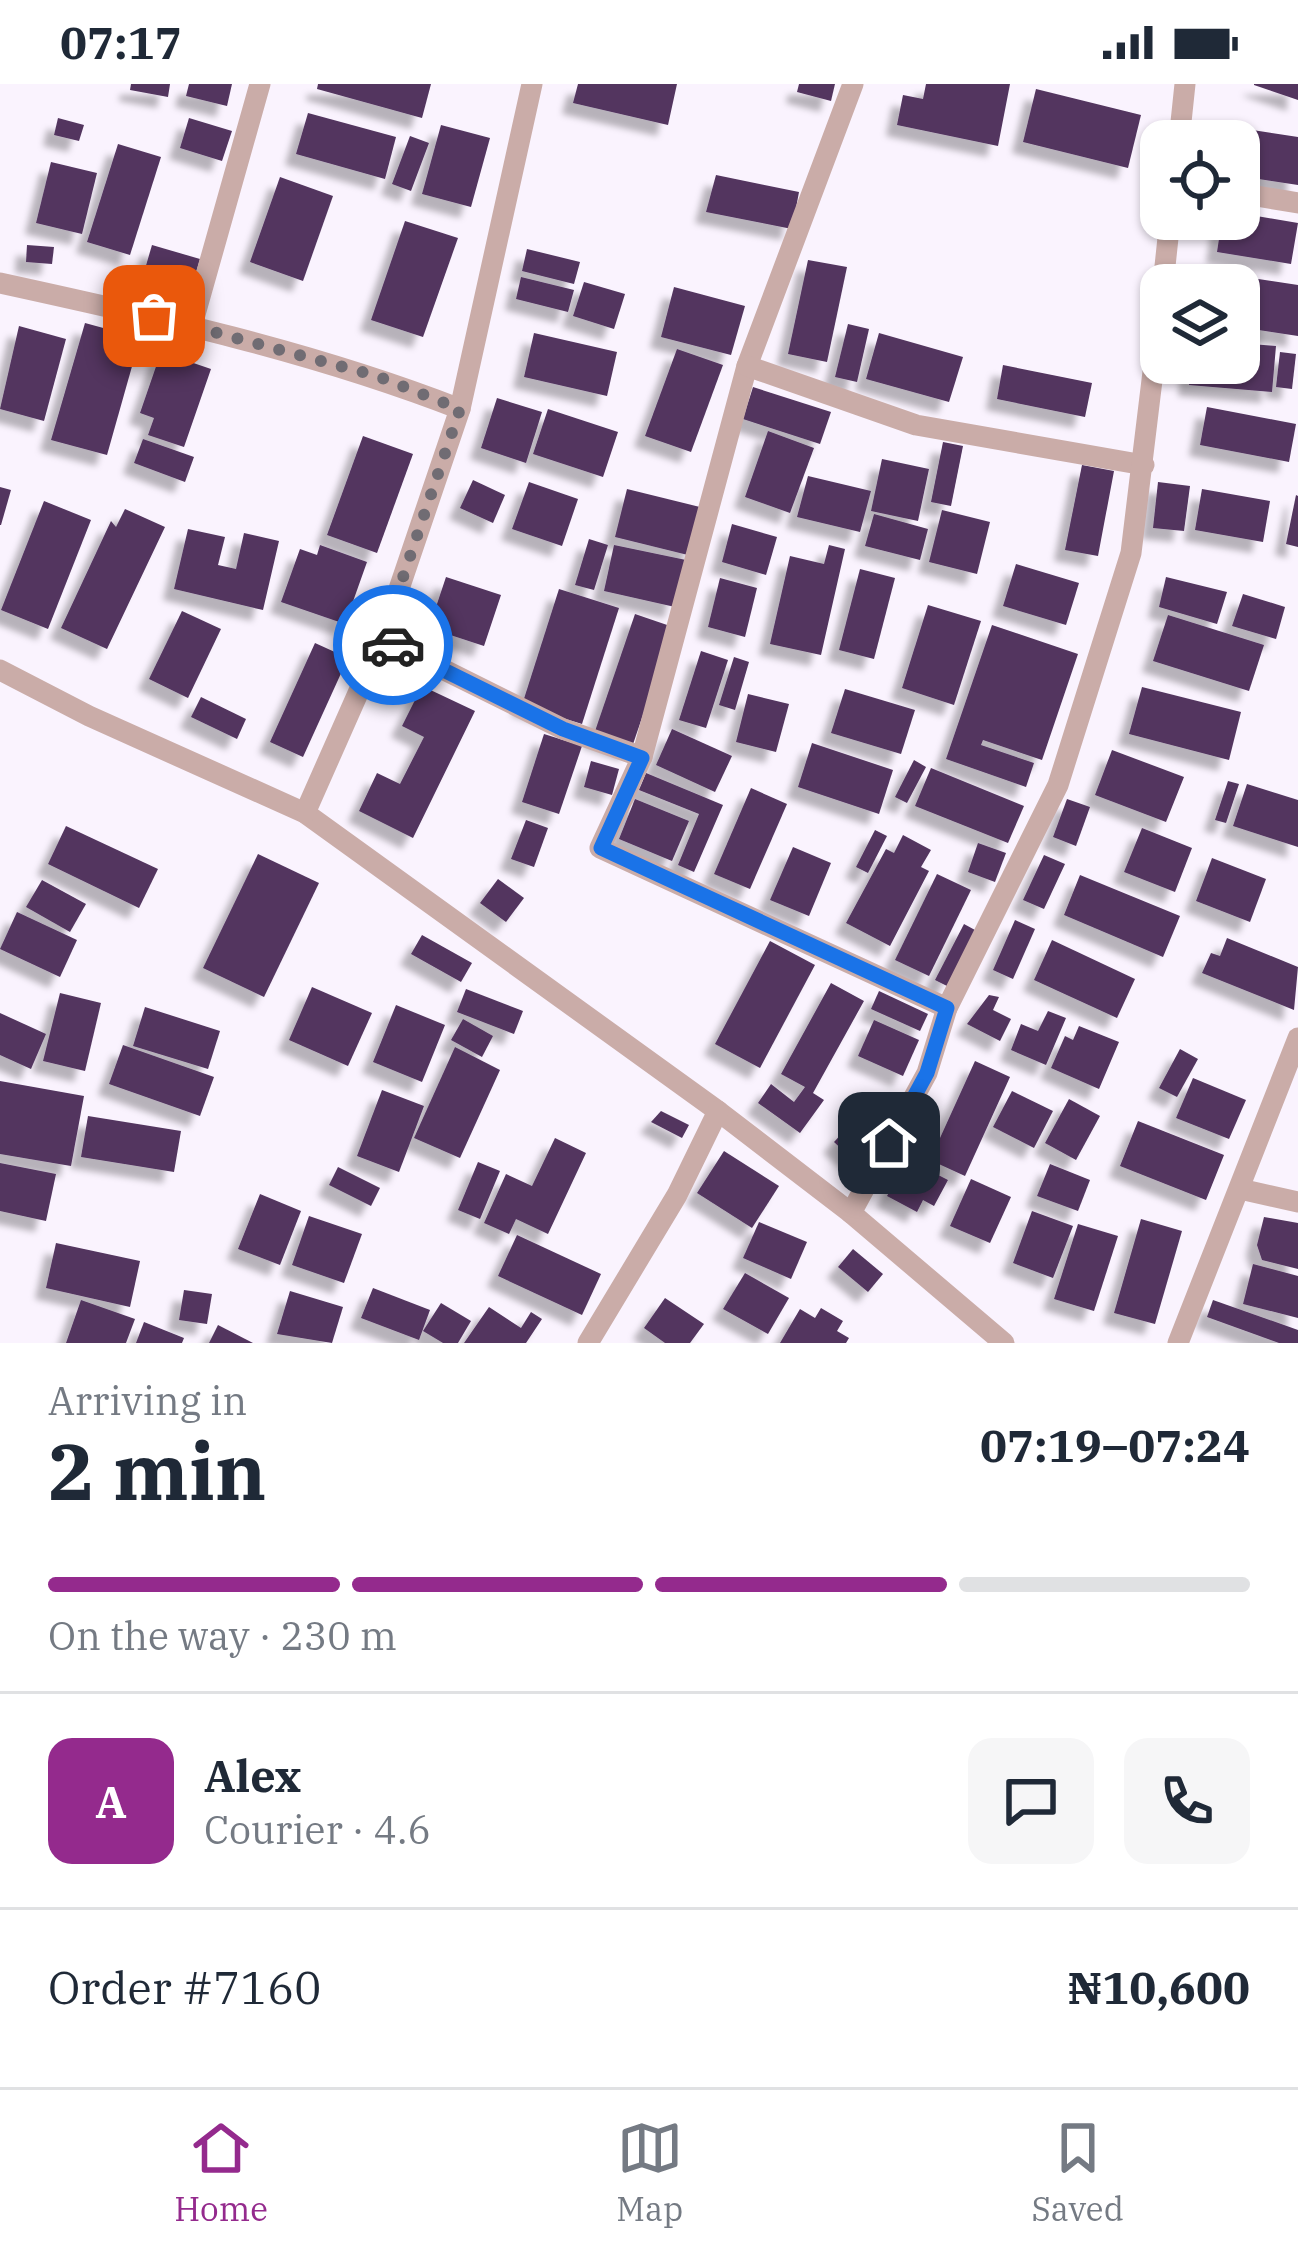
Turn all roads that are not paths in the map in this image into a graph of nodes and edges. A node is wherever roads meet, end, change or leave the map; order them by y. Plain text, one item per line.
1 (260, 84) edge
2 (532, 84) edge
3 (853, 84) edge
4 (1185, 84) edge
5 (1181, 120) edge
6 (1260, 197) edge
7 (1298, 203) edge
8 (0, 283) edge
9 (193, 325) junction
10 (747, 366) junction
11 (1153, 384) edge
12 (460, 409) junction
13 (1144, 465) junction
14 (382, 639) junction
15 (0, 670) edge
16 (642, 758) junction
17 (305, 813) junction
18 (947, 1008) junction
19 (1298, 1038) edge
20 (718, 1111) junction
21 (1240, 1189) junction
22 (1298, 1202) edge
23 (851, 1213) junction
24 (588, 1343) edge
25 (1004, 1343) edge
26 (1178, 1343) edge

1 - 9 street
2 - 12 street
3 - 10 street
4 - 5 street
6 - 7 street
8 - 9 street
9 - 12 street
10 - 13 street
10 - 16 street
11 - 13 street
12 - 14 street
13 - 18 street
14 - 16 street
14 - 17 street
15 - 17 street
16 - 18 street
17 - 20 street
18 - 23 street
19 - 21 street
20 - 23 street
20 - 24 street
21 - 22 street
21 - 26 street
23 - 25 street

